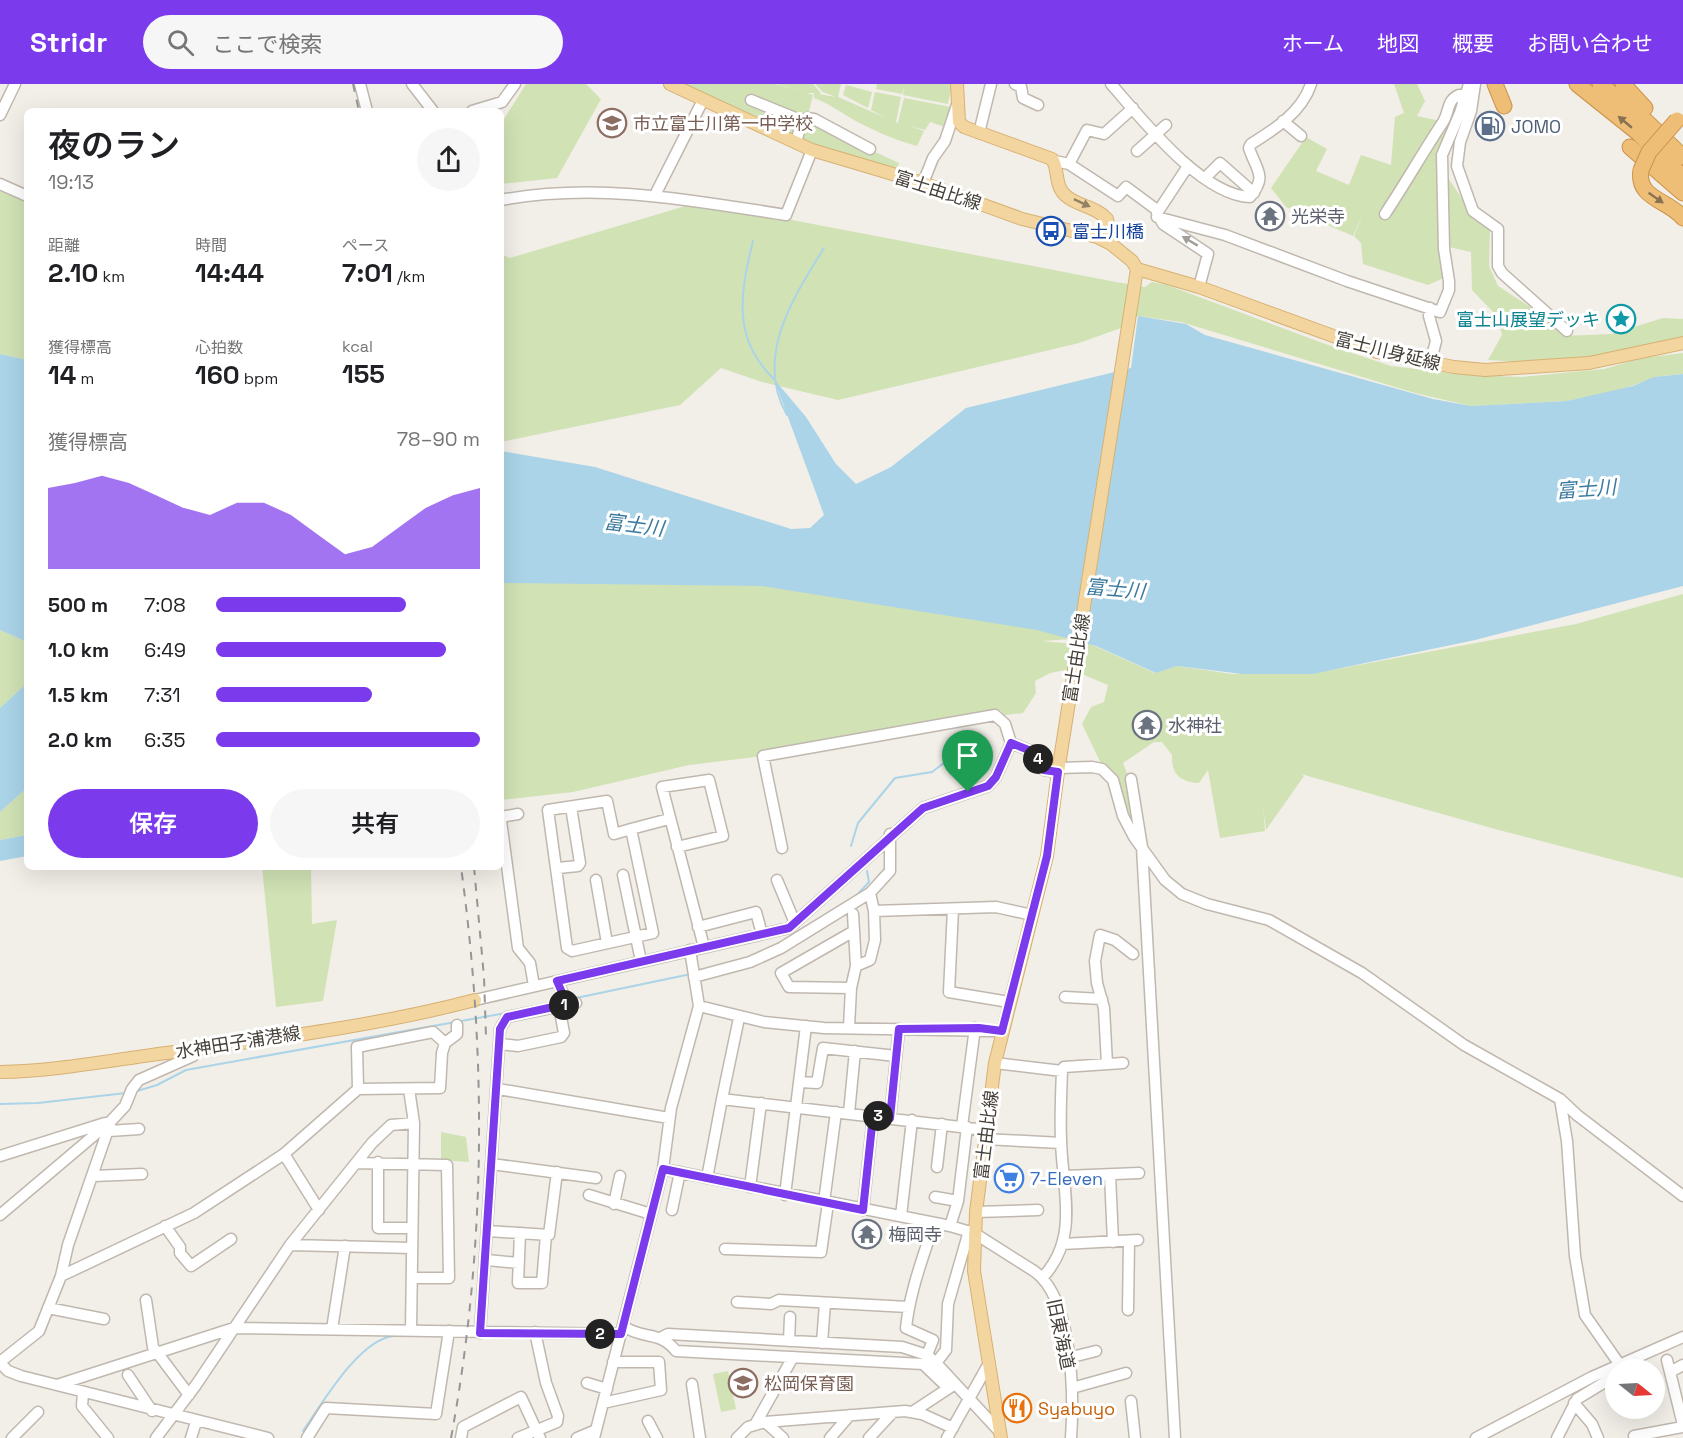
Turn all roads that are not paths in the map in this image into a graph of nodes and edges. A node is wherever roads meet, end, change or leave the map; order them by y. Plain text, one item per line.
1 (15, 84) edge
2 (360, 84) edge
3 (412, 84) edge
4 (515, 84) edge
5 (670, 84) edge
6 (957, 84) edge
7 (991, 84) edge
8 (1015, 84) edge
9 (1111, 84) edge
10 (1311, 84) edge
11 (1476, 84) edge
12 (1495, 84) edge
13 (1577, 84) edge
14 (1600, 84) edge
15 (1623, 84) edge
16 (1468, 89) edge
17 (703, 100) junction
18 (751, 100) dead end
19 (957, 105) junction
20 (1038, 105) dead end
21 (1504, 106) dead end
22 (366, 108) edge
23 (431, 108) edge
24 (482, 108) edge
25 (1133, 108) junction
26 (0, 116) edge
27 (1680, 118) edge
28 (1284, 121) junction
29 (805, 122) junction
30 (1166, 125) dead end
31 (979, 133) junction
32 (1156, 133) junction
33 (1301, 136) dead end
34 (796, 143) junction
35 (1630, 147) dead end
36 (1683, 148) edge
37 (870, 149) dead end
38 (812, 150) junction
39 (1137, 151) dead end
40 (1683, 157) edge
41 (1055, 161) junction
42 (1069, 164) junction
43 (1188, 166) junction
44 (1683, 177) edge
45 (1205, 178) junction
46 (923, 183) junction
47 (0, 184) edge
48 (1254, 192) junction
49 (1683, 193) edge
50 (24, 195) edge
51 (655, 195) junction
52 (504, 200) edge
53 (1157, 214) junction
54 (1385, 214) dead end
55 (1683, 218) edge
56 (1111, 244) junction
57 (1137, 269) junction
58 (1199, 287) junction
59 (1430, 309) junction
60 (1567, 331) dead end
61 (1683, 343) edge
62 (1430, 364) junction
63 (1011, 743) junction
64 (1058, 770) junction
65 (1131, 779) dead end
66 (572, 807) junction
67 (518, 814) dead end
68 (504, 816) edge
69 (669, 819) junction
70 (631, 830) junction
71 (890, 834) junction
72 (504, 843) edge
73 (677, 847) junction
74 (1142, 847) junction
75 (782, 848) dead end
76 (558, 868) junction
77 (623, 875) dead end
78 (596, 880) dead end
79 (777, 880) dead end
80 (870, 893) junction
81 (953, 909) junction
82 (874, 911) junction
83 (853, 914) dead end
84 (1032, 915) junction
85 (795, 923) junction
86 (698, 927) junction
87 (854, 931) junction
88 (762, 934) junction
89 (635, 937) junction
90 (607, 943) junction
91 (704, 947) junction
92 (690, 950) junction
93 (1133, 954) dead end
94 (641, 961) junction
95 (856, 966) junction
96 (694, 977) junction
97 (557, 981) junction
98 (534, 986) junction
99 (851, 988) junction
100 (1065, 997) dead end
101 (1102, 999) junction
102 (475, 1000) joint
103 (1009, 1002) junction
104 (568, 1004) junction
105 (699, 1006) junction
106 (739, 1018) junction
107 (457, 1025) dead end
108 (806, 1026) junction
109 (849, 1027) junction
110 (975, 1028) junction
111 (899, 1029) junction
112 (1002, 1031) junction
113 (445, 1042) junction
114 (500, 1044) junction
115 (200, 1048) junction
116 (855, 1051) junction
117 (896, 1056) junction
118 (995, 1063) junction
119 (1123, 1063) dead end
120 (1107, 1064) junction
121 (1062, 1071) junction
122 (0, 1072) edge
123 (800, 1082) junction
124 (358, 1089) junction
125 (409, 1089) junction
126 (498, 1089) junction
127 (722, 1099) junction
128 (1560, 1099) junction
129 (760, 1103) junction
130 (796, 1107) junction
131 (836, 1112) junction
132 (849, 1113) junction
133 (873, 1116) junction
134 (669, 1118) junction
135 (890, 1118) junction
136 (912, 1120) junction
137 (414, 1123) junction
138 (942, 1124) junction
139 (110, 1126) junction
140 (965, 1127) junction
141 (139, 1129) dead end
142 (986, 1135) junction
143 (1061, 1143) junction
144 (284, 1154) junction
145 (0, 1156) edge
146 (378, 1162) junction
147 (412, 1162) junction
148 (356, 1163) junction
149 (492, 1164) junction
150 (937, 1167) dead end
151 (663, 1169) junction
152 (557, 1172) junction
153 (680, 1172) junction
154 (1139, 1173) dead end
155 (142, 1174) dead end
156 (1110, 1174) junction
157 (93, 1176) junction
158 (620, 1176) dead end
159 (1065, 1176) junction
160 (596, 1178) dead end
161 (706, 1178) junction
162 (750, 1187) junction
163 (589, 1195) dead end
164 (784, 1195) junction
165 (1683, 1196) edge
166 (935, 1197) dead end
167 (958, 1201) junction
168 (826, 1203) junction
169 (614, 1204) junction
170 (319, 1210) junction
171 (672, 1210) dead end
172 (863, 1210) junction
173 (1038, 1210) dead end
174 (976, 1212) junction
175 (651, 1214) junction
176 (0, 1215) edge
177 (901, 1216) junction
178 (934, 1223) junction
179 (165, 1226) junction
180 (950, 1226) junction
181 (412, 1228) junction
182 (488, 1231) junction
183 (971, 1232) junction
184 (520, 1233) junction
185 (546, 1235) junction
186 (231, 1239) dead end
187 (1113, 1242) junction
188 (1062, 1244) junction
189 (290, 1245) junction
190 (345, 1246) junction
191 (412, 1248) junction
192 (725, 1249) dead end
193 (487, 1260) junction
194 (519, 1263) junction
195 (61, 1276) junction
196 (1042, 1277) junction
197 (413, 1278) junction
198 (146, 1300) dead end
199 (737, 1302) dead end
200 (825, 1303) junction
201 (908, 1307) junction
202 (48, 1308) junction
203 (1128, 1310) dead end
204 (790, 1317) dead end
205 (104, 1319) dead end
206 (234, 1328) junction
207 (332, 1329) junction
208 (411, 1330) junction
209 (622, 1330) junction
210 (449, 1331) junction
211 (535, 1332) junction
212 (480, 1333) junction
213 (662, 1337) junction
214 (1683, 1337) edge
215 (789, 1341) junction
216 (822, 1343) junction
217 (1096, 1351) dead end
218 (157, 1353) junction
219 (927, 1355) junction
220 (793, 1358) junction
221 (1068, 1358) junction
222 (1612, 1359) edge
223 (1638, 1359) edge
224 (1667, 1360) dead end
225 (0, 1362) edge
226 (613, 1362) junction
227 (936, 1363) junction
228 (988, 1365) junction
229 (1683, 1365) edge
230 (1670, 1372) junction
231 (1126, 1373) dead end
232 (128, 1375) dead end
233 (1605, 1375) edge
234 (1605, 1382) edge
235 (587, 1383) dead end
236 (692, 1384) dead end
237 (57, 1385) junction
238 (951, 1386) junction
239 (1072, 1388) junction
240 (607, 1389) junction
241 (83, 1393) junction
242 (189, 1395) junction
243 (1679, 1395) edge
244 (1131, 1401) dead end
245 (603, 1403) junction
246 (966, 1403) junction
247 (1574, 1403) junction
248 (152, 1411) junction
249 (914, 1411) junction
250 (38, 1412) dead end
251 (893, 1412) junction
252 (174, 1416) junction
253 (850, 1416) junction
254 (648, 1421) dead end
255 (196, 1422) junction
256 (760, 1422) junction
257 (1683, 1425) edge
258 (953, 1428) junction
259 (538, 1434) edge
260 (595, 1434) edge
261 (1000, 1435) edge
262 (1634, 1436) dead end
263 (12, 1438) edge
264 (108, 1438) edge
265 (156, 1438) edge
266 (191, 1438) edge
267 (268, 1438) edge
268 (307, 1438) edge
269 (461, 1438) edge
270 (518, 1438) edge
271 (577, 1438) edge
272 (657, 1438) edge
273 (700, 1438) edge
274 (737, 1438) edge
275 (783, 1438) edge
276 (830, 1438) edge
277 (869, 1438) edge
278 (947, 1438) edge
279 (1071, 1438) edge
280 (1135, 1438) edge
281 (1175, 1438) edge
282 (1476, 1438) edge
283 (1557, 1438) edge
284 (1598, 1438) edge

1 - 26 street
2 - 22 street
3 - 23 street
4 - 24 street
5 - 17 main road, 富士由比線
6 - 19 main road
7 - 31 street
8 - 20 street
9 - 25 street
10 - 28 street
11 - 60 street
12 - 21 highway
44 -> 13 highway
14 - 40 highway
15 - 36 highway
16 - 54 street
16 - 59 street
17 - 34 main road, 富士由比線
17 - 51 street
18 - 29 street
19 - 31 main road
19 - 46 street
25 - 32 street
25 - 42 street
27 -> 55 highway, bridge
28 - 33 street
28 - 48 street
29 - 34 street
29 - 37 street
30 - 32 street
31 - 41 main road
32 - 39 street
32 - 43 street
34 - 38 main road, 富士由比線
35 - 49 highway
38 - 46 main road, 富士由比線
38 - 51 street
41 - 42 street
41 -> 56 main road
42 - 53 street
43 - 45 street
43 - 53 street
45 - 48 street
45 - 48 street
46 - 56 main road, 富士由比線
47 - 50 street
51 - 52 street
58 -> 53 street
53 - 59 street
56 - 57 main road, 富士由比線
57 - 58 main road, 富士川身延線
57 - 64 main road, 富士由比線
58 - 62 main road, 富士川身延線
59 - 62 street
61 - 62 main road, 富士川身延線
63 - 64 street
63 - 71 street
63 - 75 street
64 - 74 street
64 - 84 main road, 富士由比線
65 - 74 street
66 - 70 street
66 - 76 street
66 - 76 street
67 - 68 street
69 - 70 street
69 - 73 street
69 - 73 street
70 - 89 street
71 - 80 street
71 - 85 street
72 - 98 street
73 - 86 street
74 - 128 street
74 - 281 street
76 - 90 street
77 - 89 street
78 - 90 street
79 - 85 street
80 - 82 street
80 - 96 street
81 - 82 street
81 - 84 street
81 - 103 street
82 - 95 street
83 - 87 street
84 - 103 main road, 富士由比線
85 - 88 street
86 - 88 street
86 - 91 street
87 - 95 street
87 - 99 street
88 - 91 street
89 - 90 street
89 - 94 street
91 - 92 street
92 - 94 street
92 - 96 street
93 - 101 street
94 - 97 street
95 - 99 street
96 - 105 street
97 - 98 street
97 - 104 street
98 - 102 street
99 - 109 street
100 - 101 street
101 - 120 street
102 - 115 main road, 水神田子浦港線
103 - 112 main road, 富士由比線
104 - 114 street
104 - 114 street
105 - 106 street
105 - 134 street
106 - 108 street
106 - 127 street
107 - 113 street
108 - 109 street
108 - 123 street
109 - 111 street
110 - 111 street
110 - 112 street
110 - 140 street
111 - 117 street
112 - 118 main road, 富士由比線
113 - 124 street
113 - 125 street
114 - 126 street
115 - 122 main road, 水神田子浦港線
115 - 139 street
116 - 117 street
116 - 123 street
116 - 132 street
117 - 135 street
118 - 121 street
118 - 142 main road, 富士由比線
119 - 120 street
120 - 121 street
121 - 143 street
123 - 130 street
124 - 125 street
124 - 144 street
125 - 137 street
126 - 134 street
126 - 149 street
127 - 129 street
127 - 161 street
128 - 165 street
128 - 222 street
129 - 130 street
129 - 162 street
130 - 131 street
130 - 164 street
131 - 132 street
131 - 168 street
132 - 133 street
133 - 135 street
133 - 172 street
134 - 151 street
135 - 136 street
136 - 138 street
136 - 177 street
137 - 147 street
137 - 148 street
138 - 140 street
138 - 150 street
139 - 141 street
139 - 145 street
139 - 157 street
139 - 176 street
140 - 142 street
140 - 167 street
142 - 143 street
142 - 174 main road, 富士由比線
143 - 159 street
144 - 170 street
144 - 179 street
146 - 147 street
146 - 148 street
146 - 181 street
147 - 181 street
147 - 197 street
148 - 170 street
149 - 152 street
149 - 182 street
151 - 153 street, 旧東海道
151 - 175 street
152 - 160 street
152 - 185 street
153 - 161 street, 旧東海道
153 - 171 street
154 - 156 street
155 - 157 street
156 - 159 street
156 - 187 street
157 - 195 street
158 - 169 street
159 - 188 street
161 - 162 street, 旧東海道
162 - 164 street, 旧東海道
163 - 169 street
164 - 168 street, 旧東海道
166 - 167 street
167 - 180 street
168 - 172 street, 旧東海道
168 - 192 street
169 - 175 street
170 - 189 street
172 - 177 street, 旧東海道
173 - 174 street
174 - 183 main road, 富士由比線
175 - 209 street
177 - 178 street, 旧東海道
178 - 180 street, 旧東海道
178 - 201 street
179 - 186 street
179 - 195 street
180 - 183 street, 旧東海道
181 - 191 street
182 - 184 street
182 - 193 street
183 - 196 street, 旧東海道
183 - 227 street
183 - 228 main road, 富士由比線
184 - 185 street
184 - 194 street
185 - 194 street
187 - 188 street
187 - 203 street
188 - 196 street
189 - 190 street
189 - 206 street
190 - 191 street
190 - 207 street
191 - 197 street
193 - 194 street
193 - 212 street
195 - 202 street
196 - 221 street, 旧東海道
197 - 208 street
198 - 218 street
199 - 200 street
200 - 201 street
200 - 216 street
201 - 219 street
202 - 205 street
202 - 225 street
204 - 215 street
206 - 207 street
206 - 218 street
206 - 242 street
207 - 208 street
208 - 210 street
209 - 211 street
209 - 213 street
209 - 226 street
210 - 212 street
210 - 268 street
211 - 212 street
211 - 259 street
213 - 215 street
213 - 220 street
214 - 223 street
215 - 216 street
216 - 219 street
217 - 221 street
218 - 237 street
218 - 242 street
219 - 227 street
220 - 238 street
220 - 256 street
221 - 239 street, 旧東海道
224 - 230 street
225 - 237 street
226 - 240 street
226 - 245 street
227 - 238 street
228 - 246 street
228 - 261 main road, 富士由比線
229 - 230 street
230 - 243 street
231 - 239 street
232 - 248 street
233 - 282 street
234 - 247 street
235 - 240 street
236 - 273 street
237 - 241 street
238 - 246 street
238 - 249 street
239 - 279 street, 旧東海道
240 - 245 street
241 - 248 street
241 - 264 street
242 - 252 street
243 - 257 street
244 - 280 street
245 - 260 street
246 - 258 street
246 - 261 street
247 - 283 street
247 - 284 street
248 - 252 street
249 - 251 street
249 - 258 street
250 - 263 street
251 - 253 street
251 - 277 street
252 - 255 street
252 - 265 street
253 - 256 street
253 - 276 street
254 - 272 street
255 - 266 street
255 - 267 street
256 - 274 street
256 - 275 street
257 - 262 street
258 - 278 street
259 - 269 street
259 - 270 street
260 - 271 street

